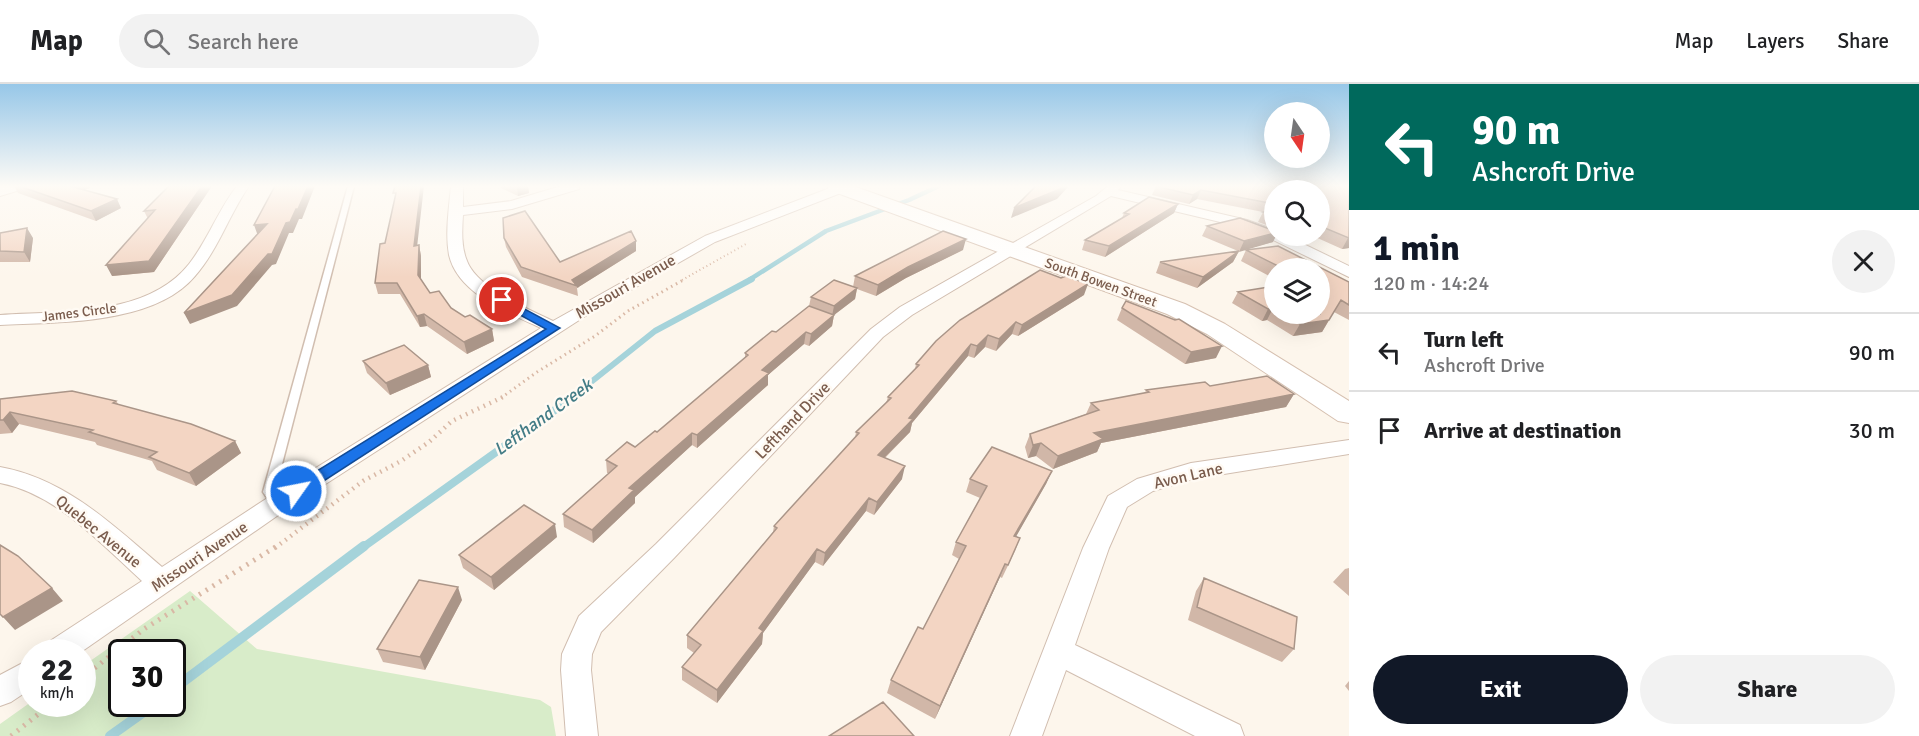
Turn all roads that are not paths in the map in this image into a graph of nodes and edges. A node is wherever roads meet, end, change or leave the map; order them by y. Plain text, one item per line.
1 (224, 216) edge
2 (343, 216) edge
3 (457, 216) edge
4 (766, 216) edge
5 (919, 216) edge
6 (1068, 216) edge
7 (1217, 216) edge
8 (1014, 250) junction
9 (1349, 272) edge
10 (0, 320) edge
11 (554, 328) junction
12 (1349, 414) edge
13 (1349, 447) edge
14 (0, 475) edge
15 (278, 503) junction
16 (161, 582) junction
17 (77, 639) edge
18 (1058, 651) junction
19 (18, 680) edge
20 (0, 692) edge
21 (582, 736) edge
22 (1026, 736) edge
23 (1228, 736) edge

1 - 10 street, James Circle
2 - 15 lane
3 - 11 street
4 - 11 street, Missouri Avenue
5 - 8 street, South Bowen Street
6 - 8 street, Lefthand Drive
7 - 9 street
8 - 12 street, South Bowen Street
8 - 21 street, Lefthand Drive
11 - 15 street, Missouri Avenue
13 - 18 street, Avon Lane
14 - 16 street, Quebec Avenue
15 - 16 street, Missouri Avenue
16 - 17 street, Missouri Avenue
18 - 22 street, Avon Lane
18 - 23 street
19 - 20 street

